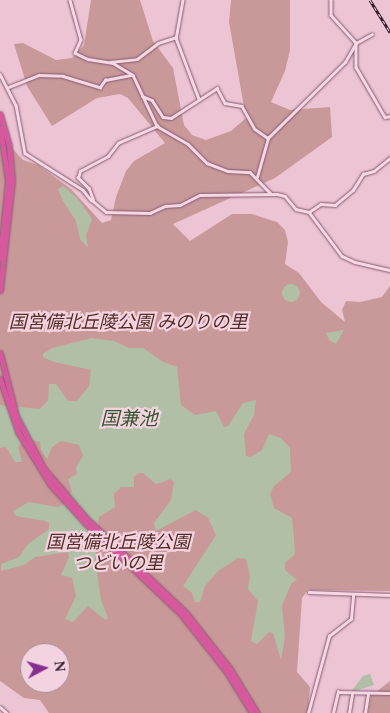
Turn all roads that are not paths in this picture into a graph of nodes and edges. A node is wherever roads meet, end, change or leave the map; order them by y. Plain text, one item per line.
1 (70, 0) edge
2 (183, 0) edge
3 (331, 0) edge
4 (372, 34) dead end
5 (176, 37) junction
6 (356, 43) junction
7 (110, 62) junction
8 (0, 74) edge
9 (133, 75) junction
10 (9, 87) junction
11 (142, 96) junction
12 (199, 99) junction
13 (0, 114) edge
14 (390, 116) edge
15 (157, 126) junction
16 (0, 128) edge
17 (268, 138) junction
18 (390, 158) edge
19 (257, 177) junction
20 (271, 194) junction
21 (93, 201) junction
22 (309, 212) junction
23 (0, 259) edge
24 (390, 270) edge
25 (0, 290) edge
26 (0, 353) edge
27 (0, 379) edge
28 (9, 403) junction
29 (97, 532) junction
30 (309, 592) dead end
31 (353, 595) junction
32 (390, 595) edge
33 (368, 693) junction
34 (390, 693) edge
35 (352, 695) junction
36 (0, 708) edge
37 (7, 713) edge
38 (252, 713) edge
39 (257, 713) edge
40 (308, 713) edge
41 (333, 713) edge
42 (349, 713) edge
43 (365, 713) edge

1 - 7 street
2 - 5 street
3 - 6 street
4 - 6 street
5 - 7 street
5 - 12 street
6 - 14 street
6 - 17 street
7 - 9 street
8 - 10 street
9 - 10 street
9 - 11 street
10 - 21 street
11 - 12 street
11 - 15 street
12 - 17 street
13 - 25 highway
15 - 19 street
15 - 21 street
16 - 23 highway
17 - 19 street
18 - 22 street
19 - 20 street
20 - 21 street
20 - 22 street
22 - 24 street
26 - 28 highway
27 - 28 highway
28 - 29 highway
29 - 38 highway
29 - 39 highway
30 - 31 street
31 - 32 street
31 - 40 street
33 - 34 street
33 - 35 street
33 - 43 street
35 - 41 street
35 - 42 street
36 - 37 street

